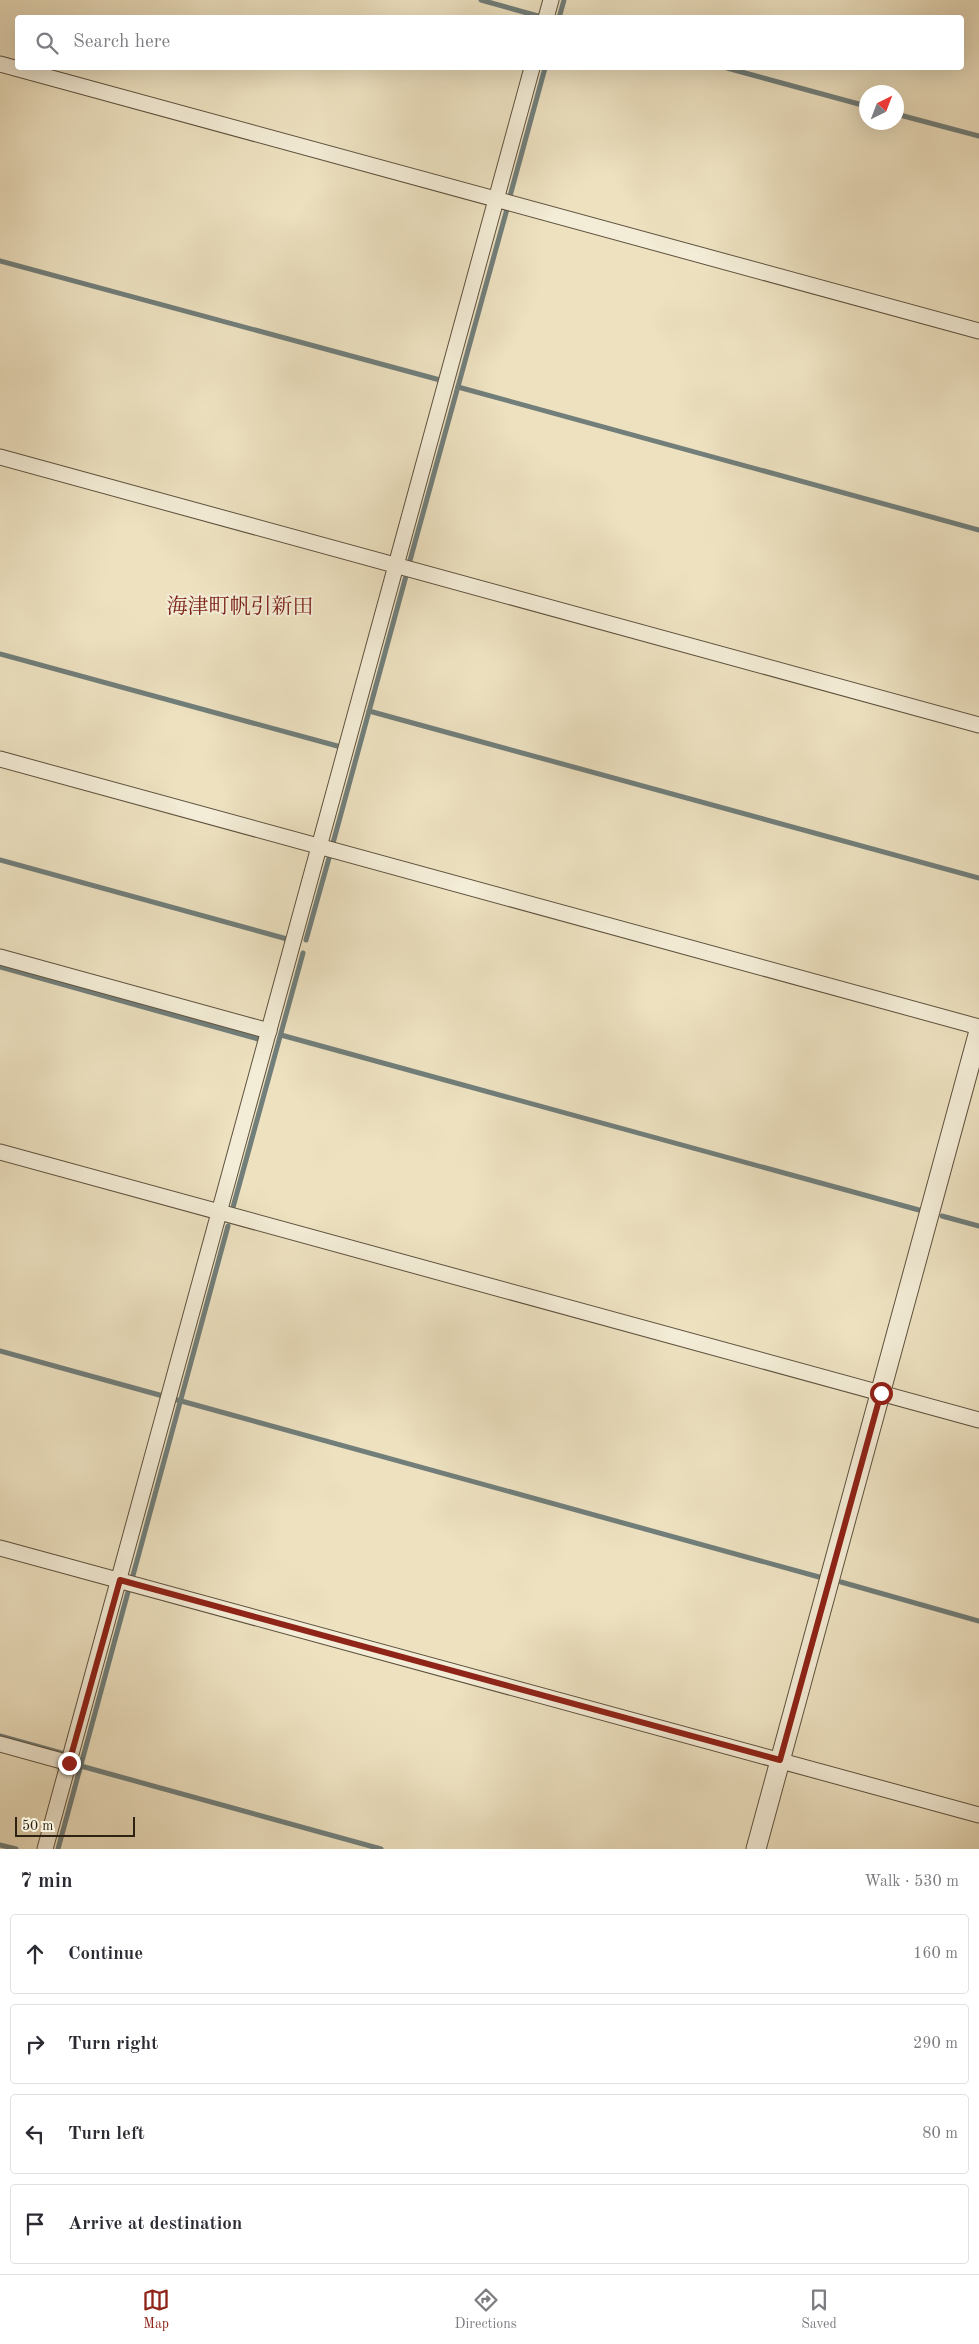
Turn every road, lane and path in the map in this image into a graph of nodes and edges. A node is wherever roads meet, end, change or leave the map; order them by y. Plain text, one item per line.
1 (551, 0) edge
2 (547, 15) edge
3 (0, 64) edge
4 (15, 68) edge
5 (22, 70) edge
6 (531, 70) edge
7 (497, 200) junction
8 (979, 331) edge
9 (0, 457) edge
10 (397, 566) junction
11 (979, 725) edge
12 (0, 759) edge
13 (319, 847) junction
14 (0, 957) edge
15 (979, 1027) edge
16 (269, 1030) junction
17 (979, 1031) edge
18 (0, 1152) edge
19 (219, 1213) junction
20 (881, 1393) junction
21 (979, 1420) edge
22 (0, 1548) edge
23 (120, 1580) junction
24 (0, 1744) edge
25 (780, 1760) junction
26 (69, 1763) junction
27 (979, 1815) edge
28 (45, 1849) edge
29 (756, 1849) edge

1 - 2 street
3 - 4 street
5 - 7 street
6 - 7 street
7 - 8 street
7 - 10 street
9 - 10 street
10 - 11 street
10 - 13 street
12 - 13 street
13 - 15 street
13 - 16 street
14 - 16 street
16 - 19 street
17 - 20 street
18 - 19 street
19 - 20 street
19 - 23 street
20 - 21 street
20 - 25 street
22 - 23 street
23 - 25 street
23 - 26 street
24 - 26 street
25 - 27 street
25 - 29 street
26 - 28 street

